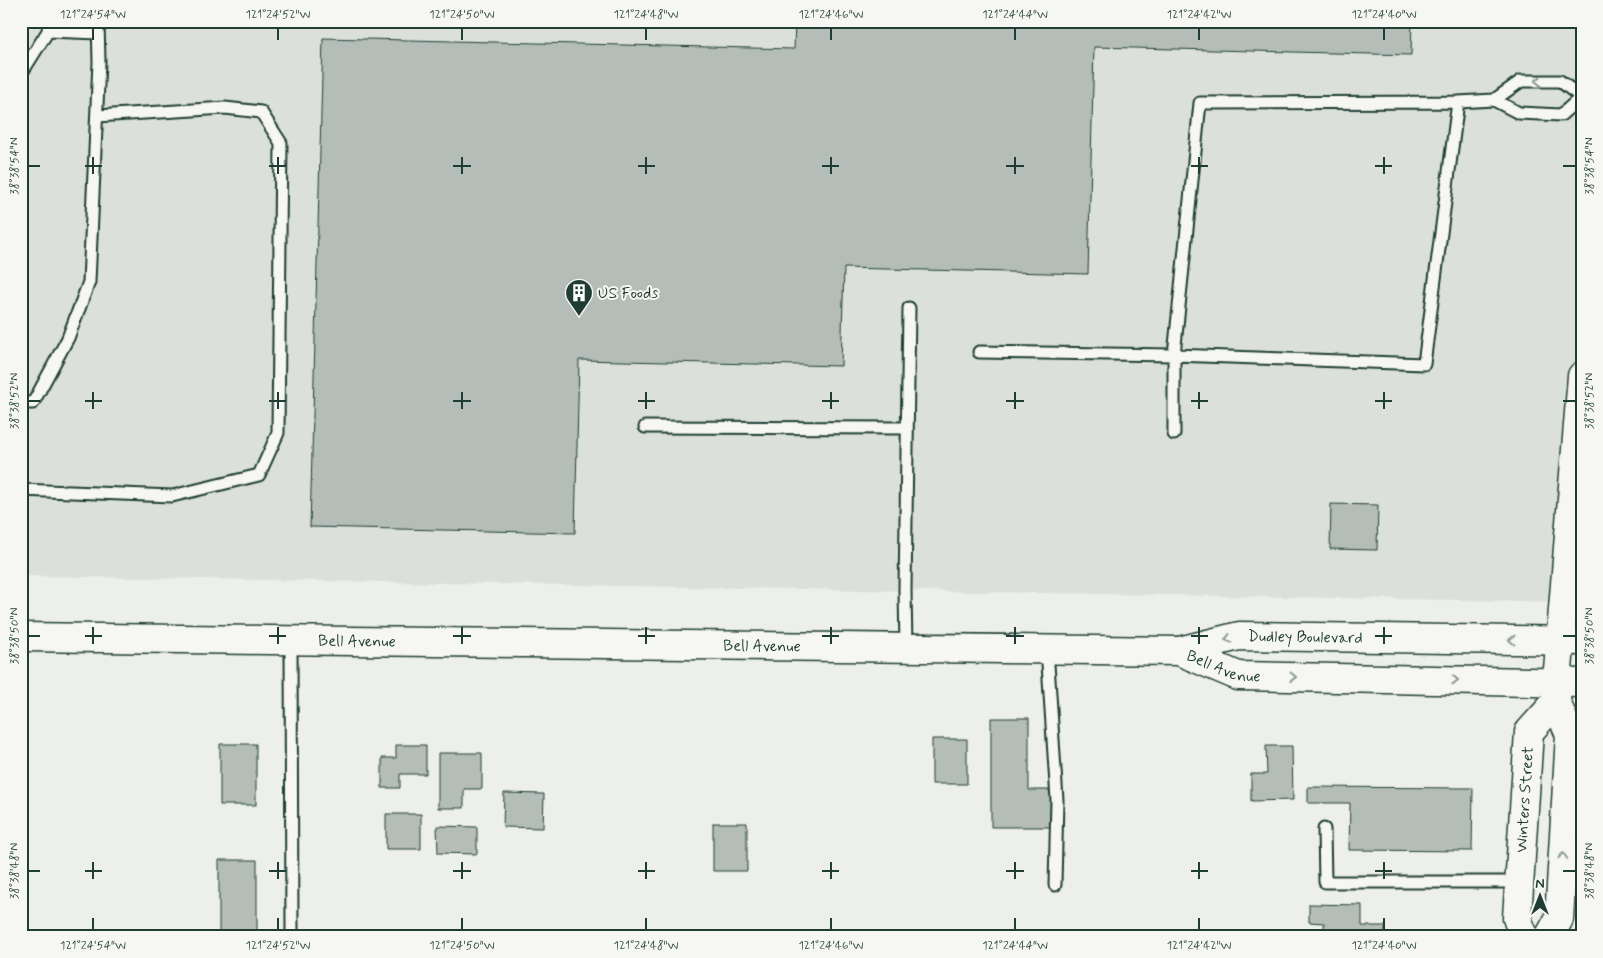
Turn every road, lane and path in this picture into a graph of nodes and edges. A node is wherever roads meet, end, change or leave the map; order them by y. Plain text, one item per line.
1 (98, 21) edge
2 (48, 26) edge
3 (98, 33) junction
4 (21, 74) edge
5 (1581, 98) edge
6 (1494, 100) junction
7 (1458, 102) junction
8 (97, 116) junction
9 (909, 308) dead end
10 (978, 352) dead end
11 (1174, 355) junction
12 (1582, 376) edge
13 (21, 403) edge
14 (645, 427) dead end
15 (907, 428) junction
16 (1174, 434) dead end
17 (21, 490) edge
18 (21, 637) edge
19 (291, 641) junction
20 (1571, 641) edge
21 (906, 648) junction
22 (1046, 649) junction
23 (1179, 651) junction
24 (1565, 689) edge
25 (1324, 829) dead end
26 (1519, 882) junction
27 (1055, 884) dead end
28 (292, 937) edge
29 (1524, 937) edge
30 (1548, 937) edge

1 - 3 lane
2 - 3 lane
2 - 4 lane
3 - 8 lane
5 - 6 lane
5 -> 6 lane
6 - 7 lane
7 - 11 lane
7 - 11 lane
8 - 13 lane
8 - 17 lane
9 - 15 lane
10 - 11 lane
11 - 16 lane
12 - 20 main road
14 - 15 lane
15 - 21 lane
18 - 19 main road, Bell Avenue
19 - 21 main road, Bell Avenue
19 - 28 lane
20 -> 23 main road, Dudley Boulevard
20 - 24 main road
21 - 22 main road, Bell Avenue
22 - 23 main road, Bell Avenue
22 - 27 lane
23 -> 24 main road, Bell Avenue
24 - 26 main road, Winters Street
30 -> 24 main road
25 - 26 lane
26 - 29 main road, Winters Street

